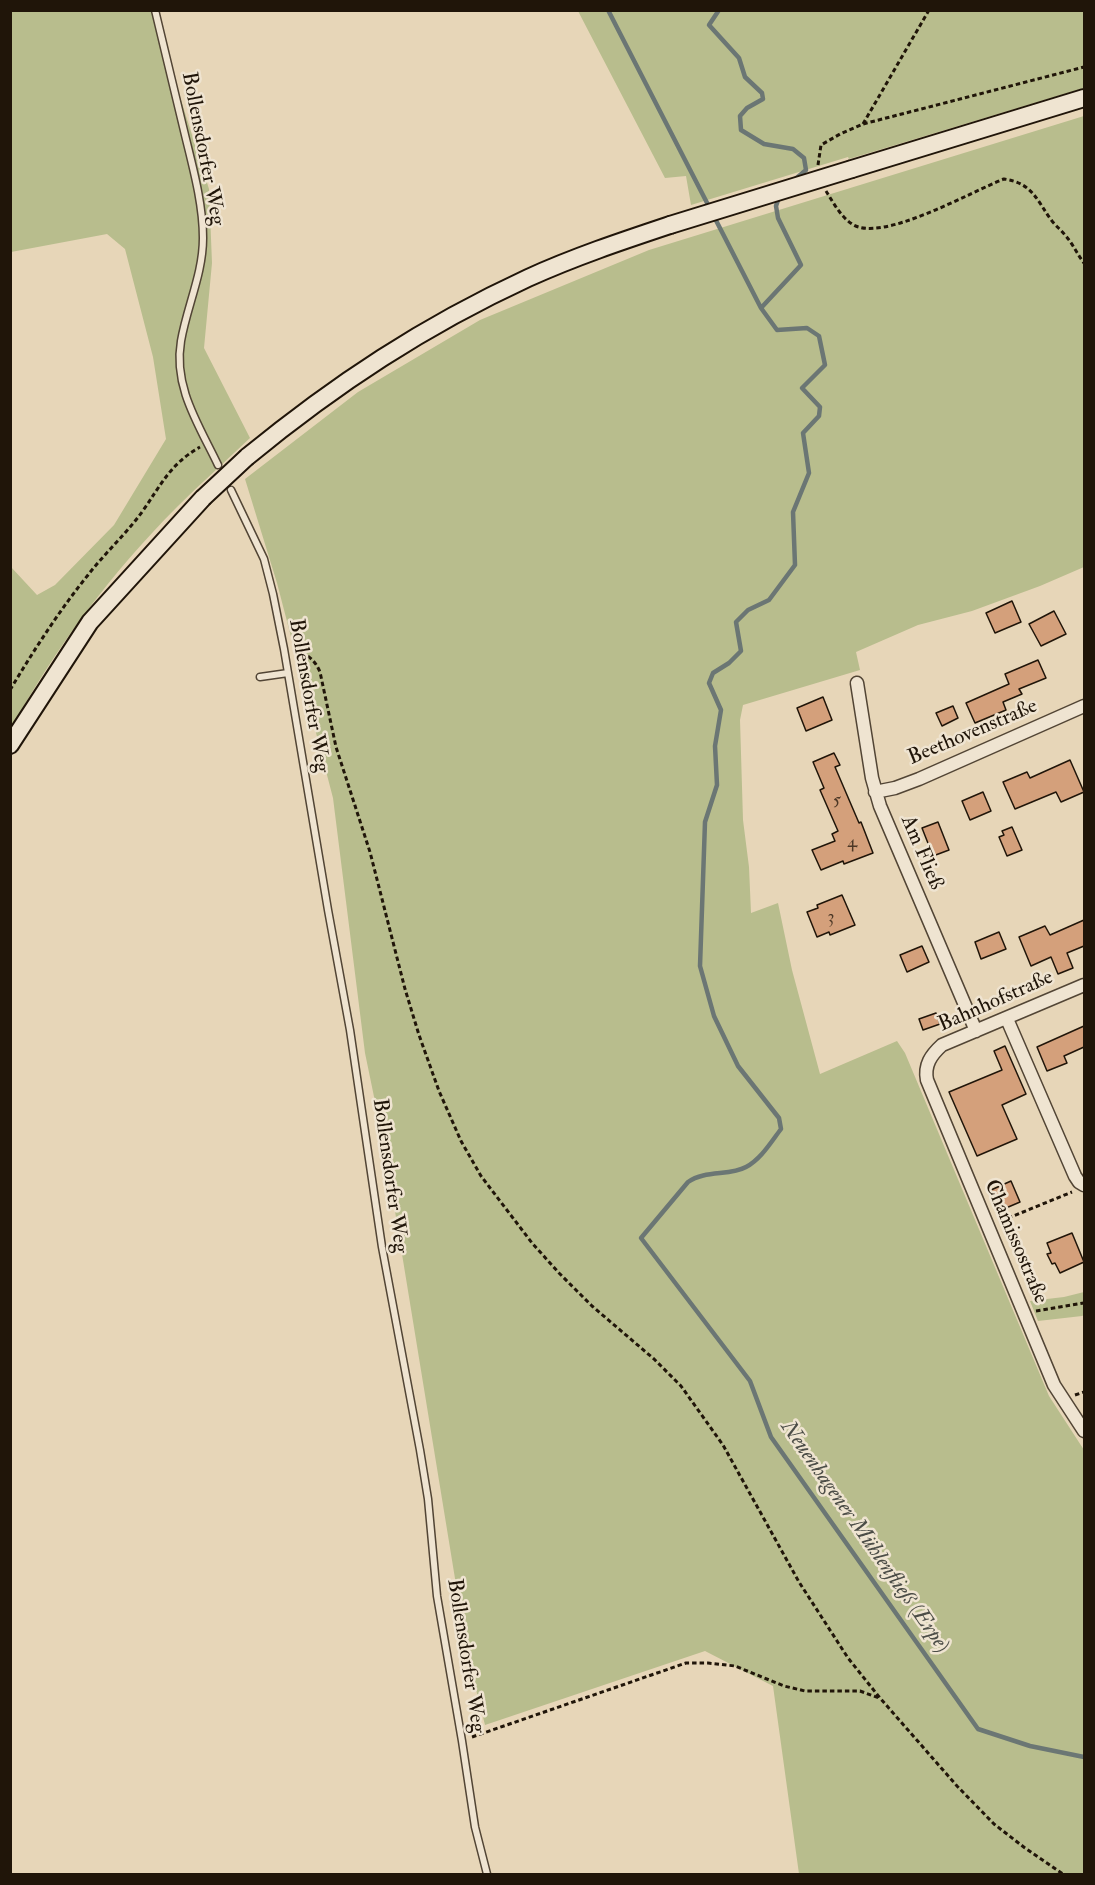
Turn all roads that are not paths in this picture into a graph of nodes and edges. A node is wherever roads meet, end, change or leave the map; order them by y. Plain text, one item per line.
1 (155, 10) edge
2 (1084, 98) edge
3 (218, 465) dead end
4 (231, 490) dead end
5 (288, 673) junction
6 (260, 677) dead end
7 (857, 683) dead end
8 (1084, 706) edge
9 (10, 745) edge
10 (875, 792) junction
11 (1084, 985) edge
12 (1006, 1019) junction
13 (976, 1031) junction
14 (928, 1062) joint
15 (1083, 1185) edge
16 (1084, 1431) edge
17 (487, 1875) edge

1 - 3 lane, Bollensdorfer Weg
2 - 9 main road, bridge
4 - 5 lane, Bollensdorfer Weg
5 - 6 lane
5 - 17 lane, Bollensdorfer Weg
7 - 10 street, Am Fließ
8 - 10 street, Beethovenstraße
10 - 13 street, Am Fließ
11 - 12 street, Bahnhofstraße
12 - 13 street, Bahnhofstraße
12 - 15 street
13 - 14 street, Bahnhofstraße
14 - 16 street, Chamissostraße

